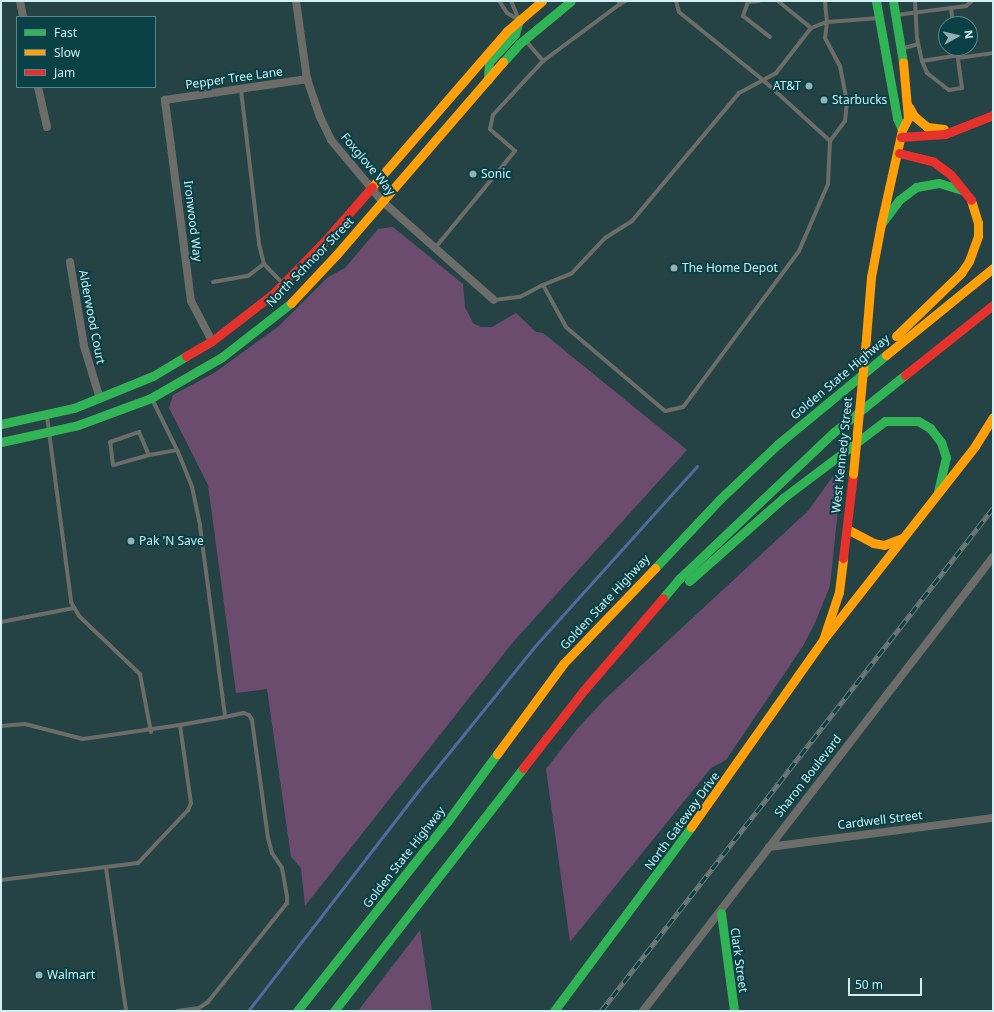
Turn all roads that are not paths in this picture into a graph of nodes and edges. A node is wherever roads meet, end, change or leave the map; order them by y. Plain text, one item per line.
1 (20, 1) edge
2 (296, 1) edge
3 (499, 1) edge
4 (511, 1) edge
5 (542, 1) edge
6 (571, 1) edge
7 (626, 1) edge
8 (676, 1) edge
9 (759, 1) edge
10 (778, 1) edge
11 (825, 1) edge
12 (876, 1) edge
13 (893, 1) edge
14 (915, 1) edge
15 (972, 1) edge
16 (619, 3) edge
17 (951, 8) junction
18 (917, 13) junction
19 (23, 16) edge
20 (895, 16) junction
21 (952, 16) edge
22 (879, 18) junction
23 (519, 20) junction
24 (828, 22) junction
25 (811, 28) junction
26 (770, 37) dead end
27 (524, 40) junction
28 (918, 44) junction
29 (901, 49) junction
30 (993, 53) edge
31 (954, 56) edge
32 (958, 58) joint
33 (543, 61) junction
34 (922, 61) junction
35 (307, 79) junction
36 (488, 80) junction
37 (763, 80) junction
38 (38, 88) edge
39 (241, 90) junction
40 (165, 100) joint
41 (909, 107) junction
42 (993, 116) edge
43 (47, 127) dead end
44 (954, 129) junction
45 (901, 133) junction
46 (830, 141) junction
47 (899, 152) junction
48 (369, 188) junction
49 (965, 192) junction
50 (382, 201) junction
51 (881, 224) junction
52 (435, 248) junction
53 (70, 262) dead end
54 (264, 264) junction
55 (993, 268) edge
56 (213, 282) dead end
57 (283, 284) junction
58 (542, 285) junction
59 (494, 300) joint
60 (993, 305) edge
61 (212, 341) junction
62 (837, 394) junction
63 (151, 398) junction
64 (100, 399) junction
65 (47, 416) junction
66 (993, 417) edge
67 (1, 424) edge
68 (51, 433) junction
69 (1, 442) edge
70 (177, 450) junction
71 (149, 455) junction
72 (938, 492) junction
73 (847, 530) junction
74 (902, 538) junction
75 (993, 557) edge
76 (74, 608) junction
77 (1, 622) edge
78 (635, 629) junction
79 (823, 640) junction
80 (225, 717) junction
81 (180, 725) junction
82 (1, 726) edge
83 (151, 732) junction
84 (993, 818) edge
85 (769, 847) junction
86 (106, 868) junction
87 (1, 880) edge
88 (721, 913) junction
89 (126, 1011) edge
90 (177, 1011) edge
91 (297, 1011) edge
92 (334, 1011) edge
93 (554, 1011) edge
94 (644, 1011) edge
95 (734, 1011) edge

1 - 19 street
2 - 35 street, Foxglove Way
3 - 23 lane
4 - 23 lane
5 - 23 main road, North Schnoor Street
6 - 27 main road, North Schnoor Street
7 - 16 lane
8 - 37 lane
9 - 26 lane
10 - 25 lane
11 - 24 lane
12 - 22 main road, West Kennedy Street
13 - 20 main road, West Kennedy Street
14 - 18 lane
15 - 17 lane
16 - 33 lane
17 - 18 lane
17 - 21 lane
18 - 20 lane
18 - 28 lane
20 - 22 main road
20 - 29 main road, West Kennedy Street
22 - 24 lane
22 - 45 main road, West Kennedy Street
23 - 36 main road
23 - 48 main road, North Schnoor Street
24 - 25 lane
24 - 46 lane
25 - 37 lane
27 - 33 lane
27 - 36 main road, North Schnoor Street
28 - 29 lane
28 - 34 lane
29 - 41 main road, West Kennedy Street
30 - 32 lane
31 - 34 lane
32 - 34 lane
33 - 52 lane
35 - 39 street, Pepper Tree Lane
35 - 48 street, Foxglove Way
36 - 50 main road, North Schnoor Street
37 - 46 lane
37 - 58 lane
38 - 43 street
39 - 40 street, Pepper Tree Lane
39 - 54 lane
40 - 61 street, Ironwood Way
41 - 44 main road
41 - 45 main road, West Kennedy Street
42 - 44 main road
44 - 45 main road
45 - 47 main road, West Kennedy Street
46 - 58 lane
47 - 49 main road
47 - 51 main road, West Kennedy Street
48 - 50 street, Foxglove Way
48 - 57 main road, North Schnoor Street
49 - 51 main road
49 - 62 main road
50 - 52 street, Foxglove Way
50 - 63 main road, North Schnoor Street
51 - 73 main road, West Kennedy Street, bridge
52 - 59 street, Foxglove Way
53 - 64 street, Alderwood Court
54 - 56 lane
54 - 57 lane
55 - 62 main road, Golden State Highway
57 - 61 main road, North Schnoor Street
58 - 59 lane
60 - 78 main road
61 - 64 main road, North Schnoor Street
62 - 91 main road, Golden State Highway
63 - 68 main road, North Schnoor Street
63 - 70 lane
64 - 65 main road, North Schnoor Street
65 - 67 main road, North Schnoor Street
65 - 68 lane
66 - 72 main road, North Gateway Drive
68 - 69 main road, North Schnoor Street
68 - 76 lane
70 - 71 lane
70 - 80 lane
71 - 71 lane
72 - 74 main road, North Gateway Drive
72 - 78 main road
73 - 74 main road
73 - 79 main road, West Kennedy Street
74 - 79 main road, North Gateway Drive
75 - 85 street, Sharon Boulevard
76 - 77 lane
76 - 83 lane
78 - 92 main road
79 - 93 main road, North Gateway Drive
80 - 81 lane
80 - 90 lane
81 - 83 lane
81 - 86 lane
82 - 83 lane
84 - 85 street, Cardwell Street
85 - 88 street, Sharon Boulevard
86 - 87 lane
86 - 89 lane
88 - 94 street, Sharon Boulevard
88 - 95 main road, Clark Street

